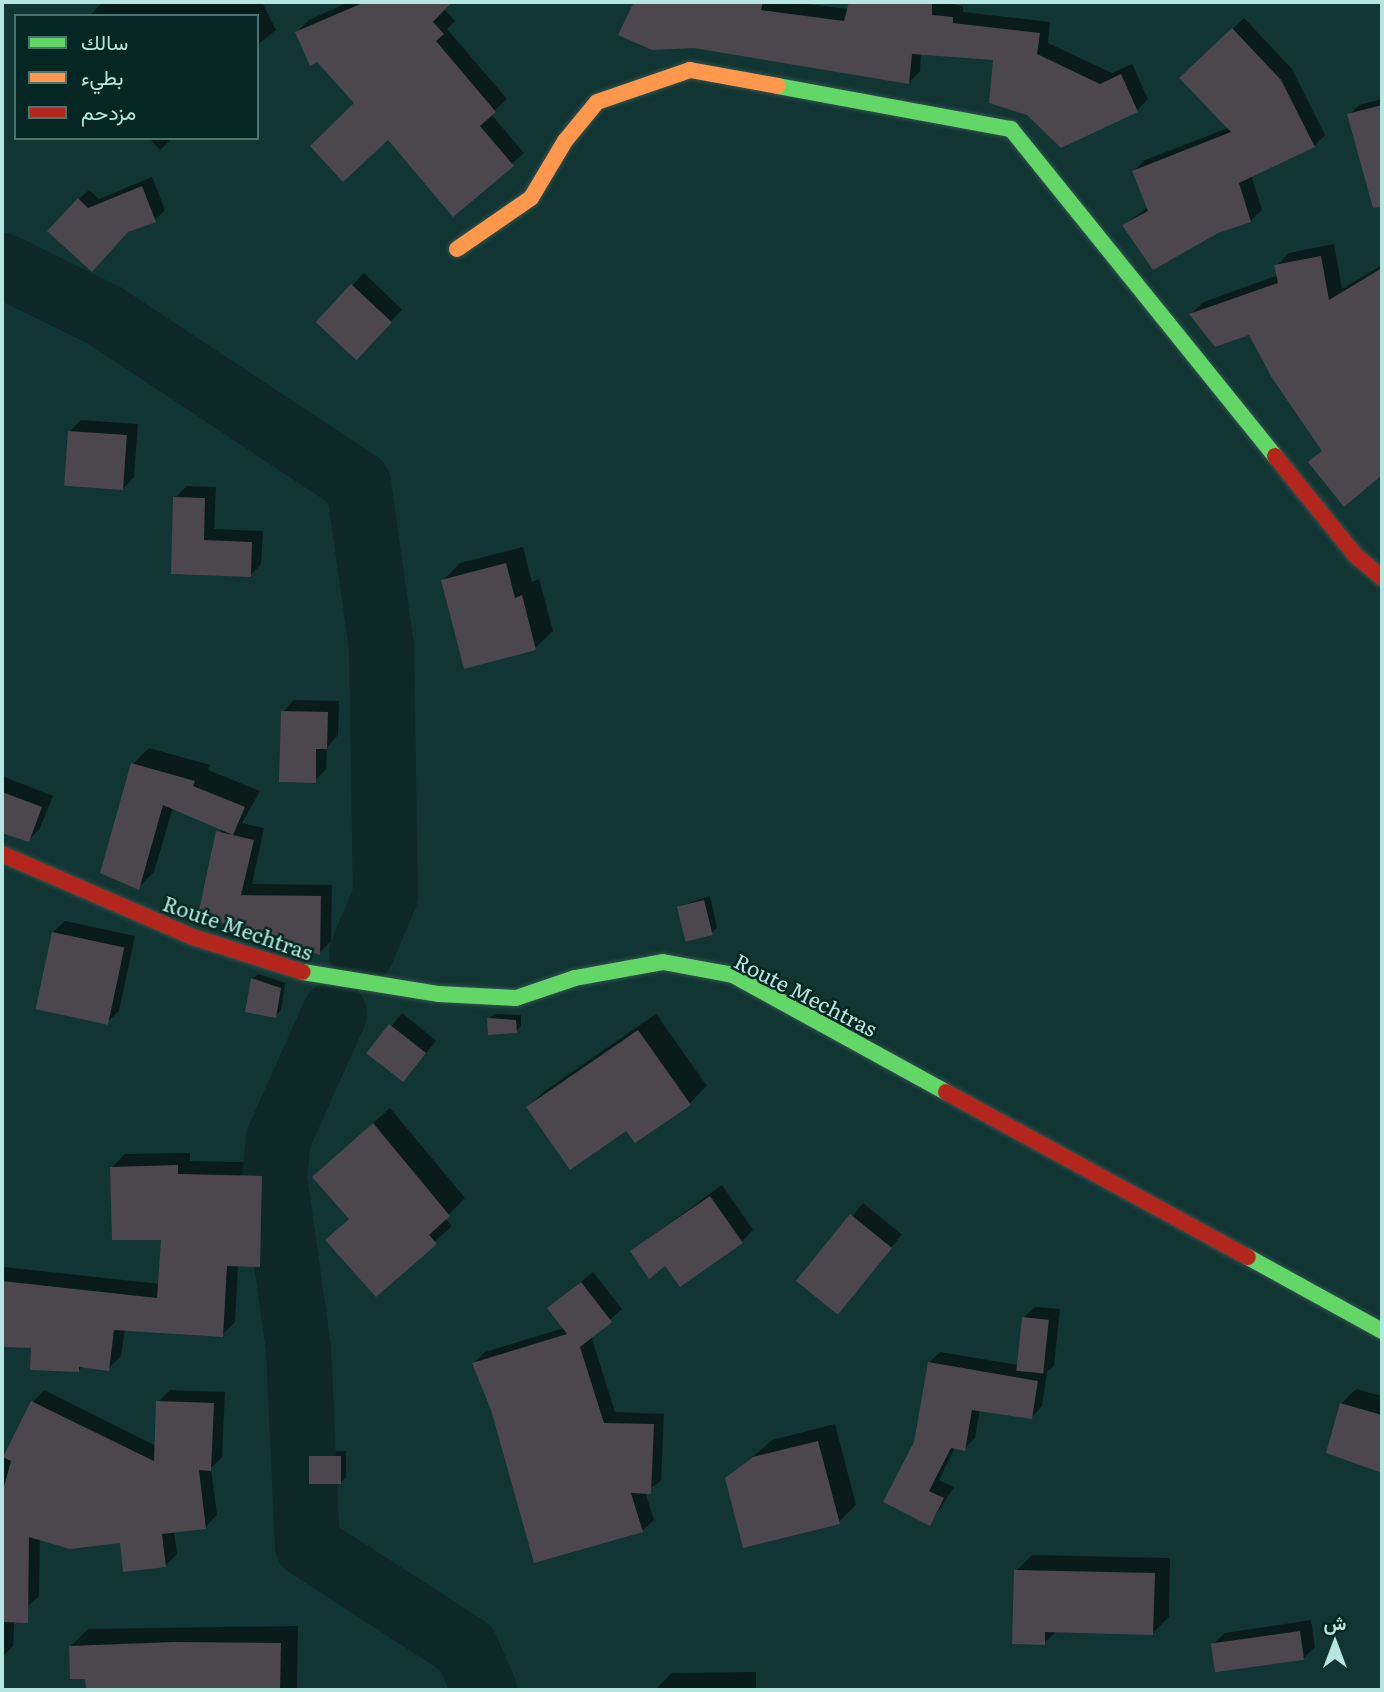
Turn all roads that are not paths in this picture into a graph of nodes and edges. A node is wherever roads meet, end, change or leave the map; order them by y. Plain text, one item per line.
1 (457, 248) dead end
2 (1382, 578) edge
3 (2, 854) edge
4 (1382, 1331) edge

1 - 2 street
3 - 4 street, Route Mechtras

